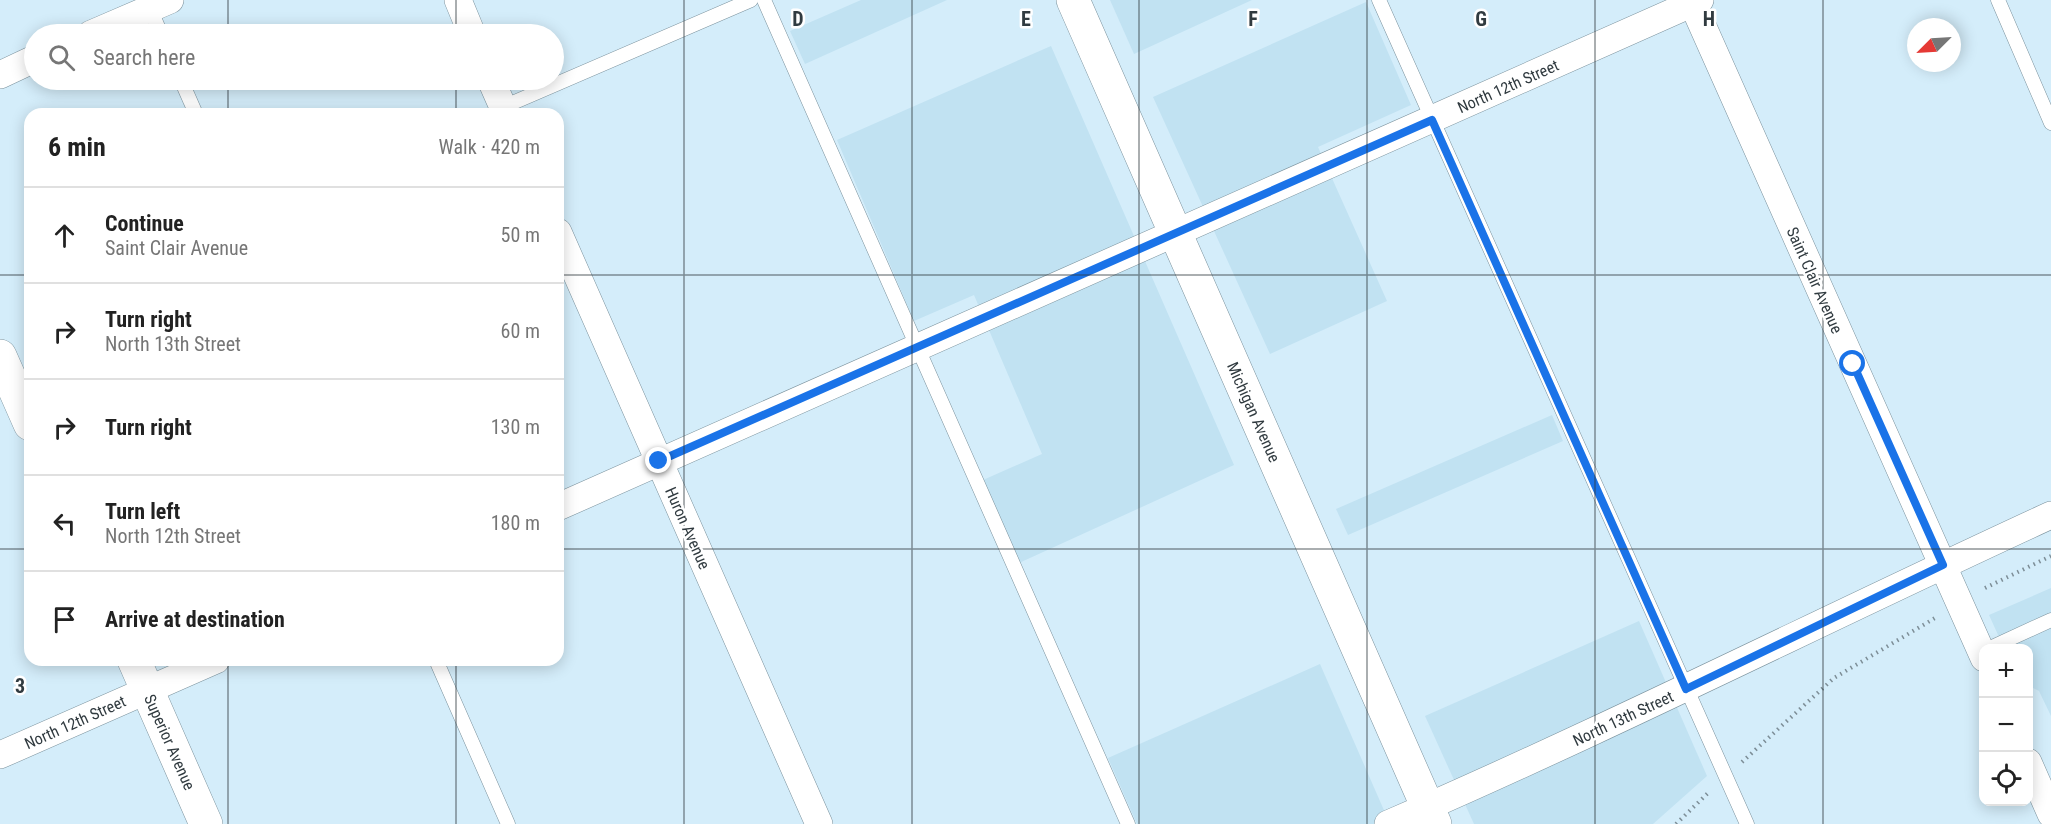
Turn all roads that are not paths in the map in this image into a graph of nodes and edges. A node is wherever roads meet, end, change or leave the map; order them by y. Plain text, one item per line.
1 (458, 0) edge
2 (751, 0) edge
3 (764, 0) edge
4 (1073, 0) edge
5 (1379, 0) edge
6 (1998, 0) edge
7 (1694, 1) edge
8 (155, 3) edge
9 (112, 24) edge
10 (159, 24) edge
11 (468, 24) edge
12 (24, 64) edge
13 (0, 75) edge
14 (564, 84) edge
15 (185, 90) edge
16 (496, 90) edge
17 (550, 90) edge
18 (193, 108) edge
19 (504, 108) edge
20 (509, 108) edge
21 (1432, 120) junction
22 (2051, 123) edge
23 (1176, 234) junction
24 (564, 246) edge
25 (918, 348) junction
26 (0, 356) edge
27 (24, 410) edge
28 (659, 461) junction
29 (564, 504) edge
30 (2051, 516) edge
31 (1943, 565) junction
32 (2051, 620) edge
33 (1981, 644) edge
34 (2003, 644) edge
35 (137, 666) edge
36 (202, 666) edge
37 (439, 666) edge
38 (1686, 689) junction
39 (147, 690) junction
40 (0, 755) edge
41 (2033, 773) edge
42 (2051, 814) edge
43 (1432, 815) edge
44 (206, 824) edge
45 (508, 824) edge
46 (819, 824) edge
47 (1128, 824) edge
48 (1388, 824) edge
49 (1747, 824) edge

1 - 11 street
2 - 14 lane
3 - 25 lane
4 - 23 street, Michigan Avenue
5 - 21 lane
6 - 22 lane
7 - 21 street, North 12th Street
7 - 31 street, Saint Clair Avenue
8 - 9 street
8 - 10 lane
12 - 13 street
15 - 18 lane
16 - 19 street
17 - 20 lane
21 - 23 street, North 12th Street
21 - 38 lane
23 - 25 street, North 12th Street
23 - 43 street, Michigan Avenue
24 - 28 street, Huron Avenue
25 - 28 street, North 12th Street
25 - 47 lane
26 - 27 street
28 - 29 street, North 12th Street
28 - 46 street, Huron Avenue
30 - 31 street, North 13th Street
31 - 33 street, Saint Clair Avenue
31 - 38 street, North 13th Street
32 - 34 lane
35 - 39 street, Superior Avenue
36 - 39 street, North 12th Street
37 - 45 lane
38 - 43 street, North 13th Street
38 - 49 lane
39 - 40 street, North 12th Street
39 - 44 street, Superior Avenue
41 - 42 street
43 - 48 street, North 13th Street

